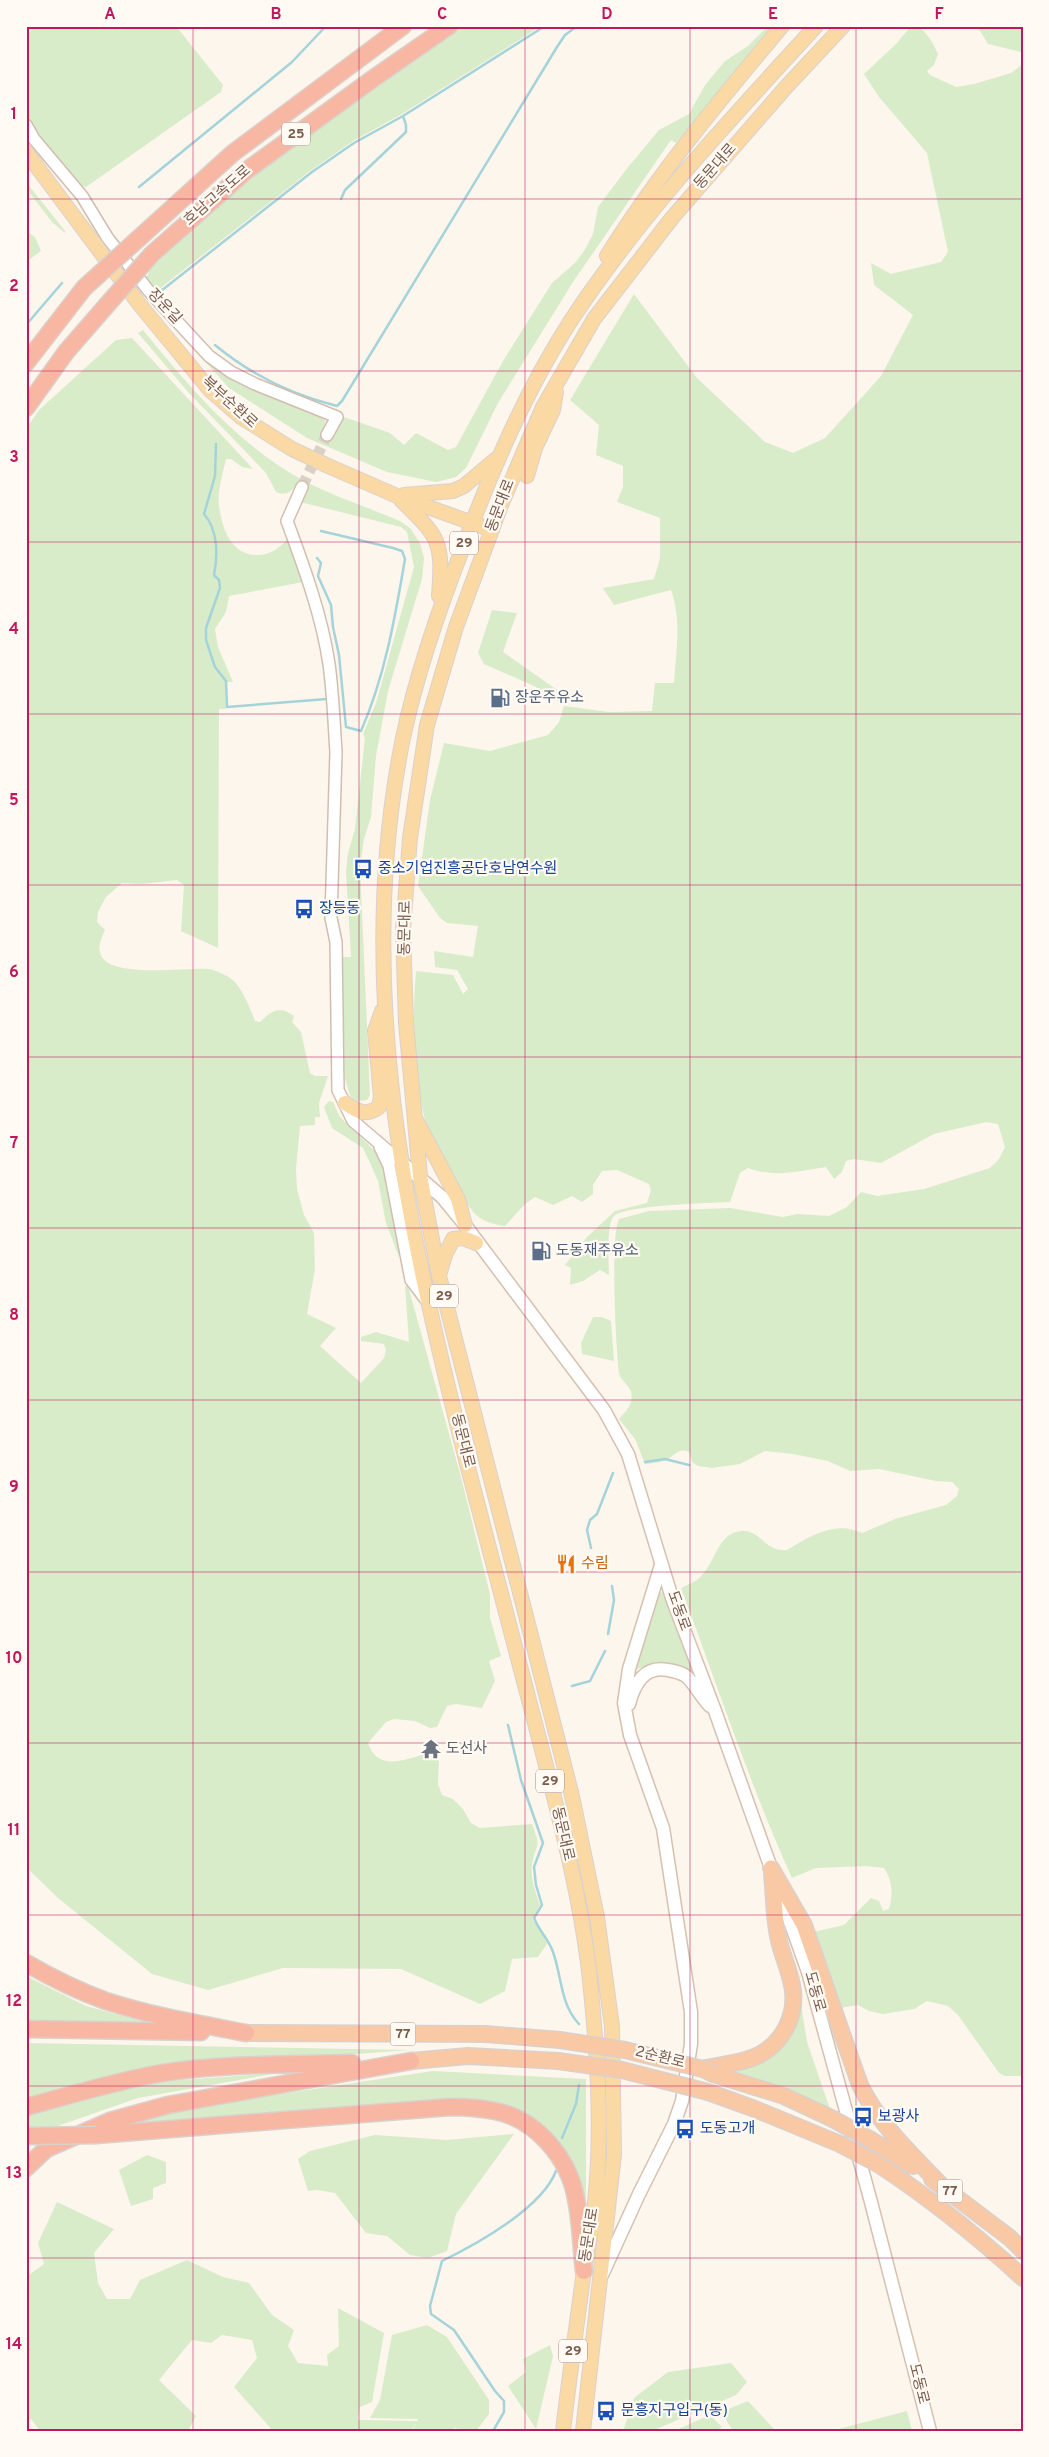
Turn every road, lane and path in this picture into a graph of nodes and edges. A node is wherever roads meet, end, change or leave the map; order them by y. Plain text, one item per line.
1 (391, 26) edge
2 (403, 26) edge
3 (450, 26) edge
4 (782, 26) edge
5 (816, 26) edge
6 (843, 26) edge
7 (354, 61) junction
8 (26, 125) edge
9 (26, 152) edge
10 (581, 307) junction
11 (26, 363) edge
12 (557, 386) junction
13 (26, 408) edge
14 (327, 435) tunnel mouth
15 (499, 457) junction
16 (527, 476) dead end
17 (302, 487) tunnel mouth
18 (397, 496) junction
19 (472, 523) junction
20 (492, 530) junction
21 (438, 611) junction
22 (384, 1008) junction
23 (345, 1103) junction
24 (413, 1115) junction
25 (377, 1142) junction
26 (400, 1161) junction
27 (420, 1176) junction
28 (465, 1225) junction
29 (476, 1243) junction
30 (439, 1276) junction
31 (427, 1301) junction
32 (661, 1565) junction
33 (715, 1711) junction
34 (625, 1719) junction
35 (771, 1868) junction
36 (26, 1963) edge
37 (26, 2029) edge
38 (246, 2033) junction
39 (411, 2061) junction
40 (710, 2069) junction
41 (26, 2107) edge
42 (27, 2136) edge
43 (26, 2168) edge
44 (940, 2184) junction
45 (1023, 2251) edge
46 (584, 2271) junction
47 (600, 2278) junction
48 (1023, 2278) edge
49 (563, 2431) edge
50 (583, 2431) edge
51 (930, 2431) edge

1 - 7 highway, 호남고속도로
2 - 7 highway, 호남고속도로 / 25
3 - 13 highway, 호남고속도로 / 25, bridge
4 - 10 main road
5 - 10 main road, 동문대로 / 29
6 - 12 main road, 동문대로 / 29
7 - 11 highway, 호남고속도로 / 25, bridge
8 - 14 street, 장운길
9 - 18 main road, 북부순환로
10 - 15 main road, 동문대로 / 29
12 - 16 main road
12 - 20 main road, 동문대로 / 29
15 - 18 main road
15 - 19 main road, 동문대로 / 29
17 - 23 street
18 - 19 main road, 북부순환로
18 - 21 main road
19 - 20 main road, 북부순환로
19 - 21 main road, 동문대로 / 29
20 - 24 main road, 동문대로 / 29
21 - 22 main road, 동문대로 / 29
22 - 23 main road
22 - 26 main road, 동문대로 / 29
23 - 25 street
24 - 27 main road, 동문대로 / 29
24 - 28 main road
25 - 26 street
25 - 31 street
26 - 27 main road
26 - 31 main road, 동문대로 / 29
27 - 28 main road
27 - 30 main road, 동문대로 / 29
28 - 29 main road
29 - 30 main road
29 - 32 main road
30 - 47 main road, 동문대로 / 29
31 - 46 main road, 동문대로 / 29
32 - 33 main road, 도동로
32 - 34 main road, 동문대로
33 - 34 main road
33 - 35 main road, 도동로
34 - 47 main road, 동문대로
35 - 40 highway
35 - 44 highway
35 - 51 main road, 도동로
36 - 38 highway
37 - 38 highway
38 - 40 highway, 2순환로 / 77, bridge
39 - 41 highway
39 - 43 highway
39 - 48 highway, 2순환로 / 77, bridge
40 - 44 highway, 2순환로 / 77, bridge
42 - 46 highway, bridge
44 - 45 highway, 2순환로 / 77
46 - 49 main road, 동문대로 / 29
47 - 50 main road, 동문대로 / 29

